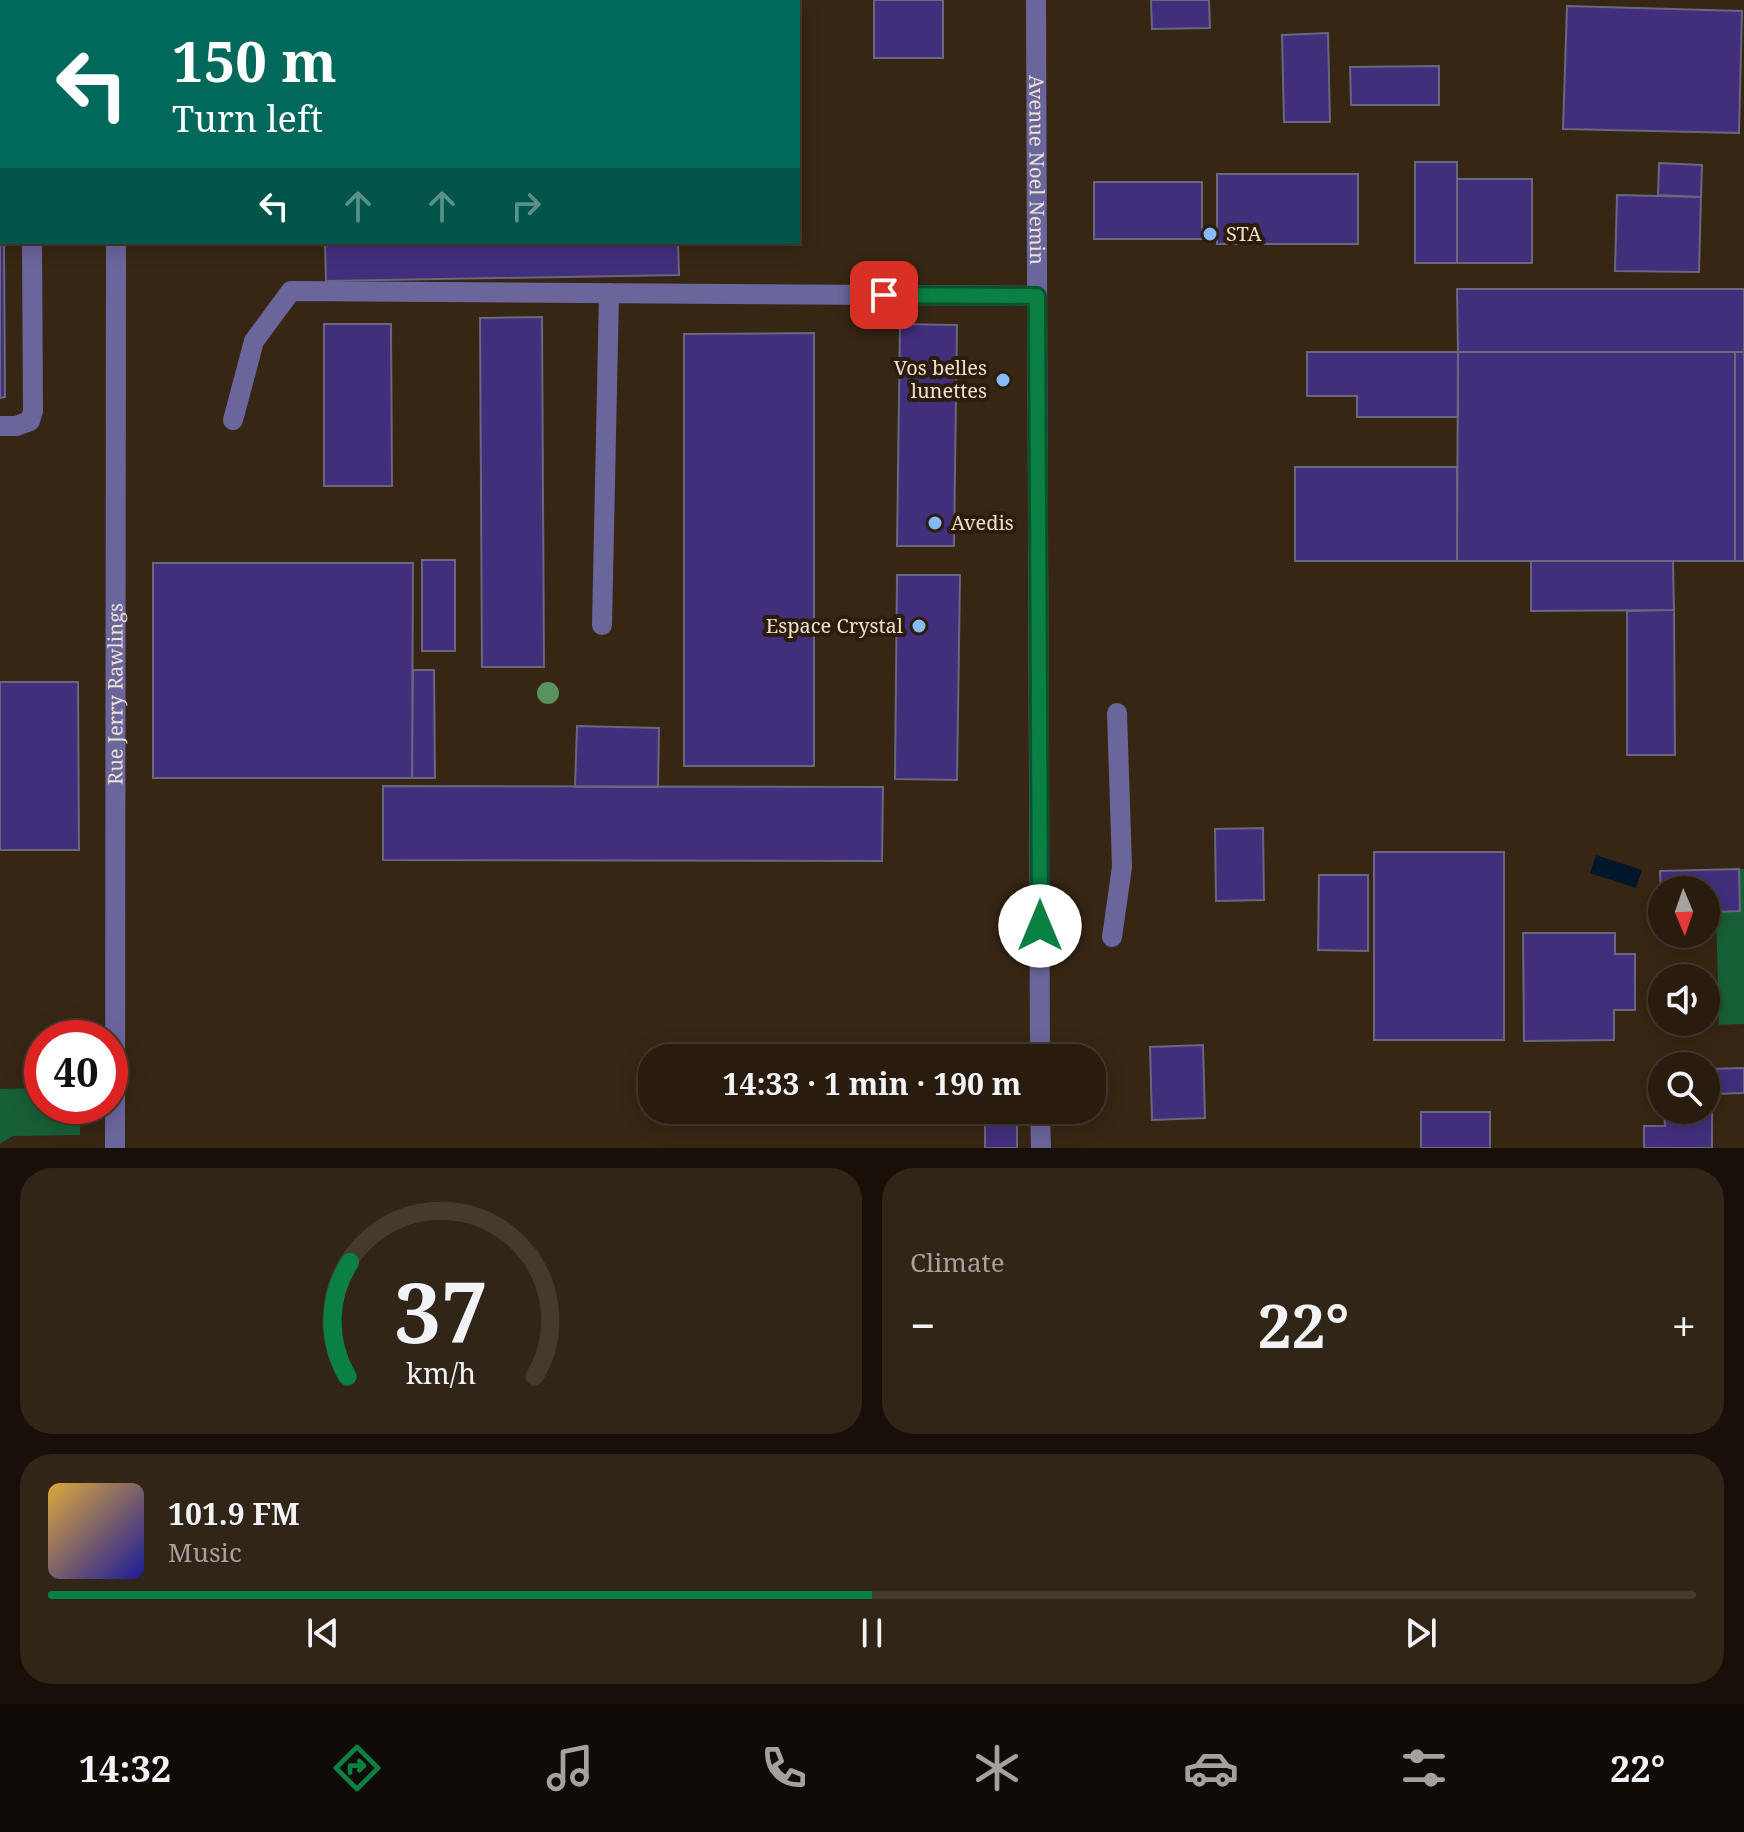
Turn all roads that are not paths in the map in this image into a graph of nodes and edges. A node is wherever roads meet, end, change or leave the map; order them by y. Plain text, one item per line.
1 (1036, 0) edge
2 (32, 244) edge
3 (116, 244) edge
4 (609, 293) junction
5 (1037, 296) junction
6 (233, 420) dead end
7 (0, 426) edge
8 (602, 625) dead end
9 (1117, 713) dead end
10 (1112, 937) dead end
11 (1040, 1044) edge
12 (1040, 1124) edge
13 (115, 1148) edge
14 (1041, 1148) edge

1 - 5 street, Avenue Noel Nemin
2 - 7 street
3 - 13 street, Rue Jerry Rawlings
4 - 5 street
4 - 6 street
4 - 8 street
5 - 11 street, Avenue Noel Nemin
9 - 10 street
12 - 14 street

